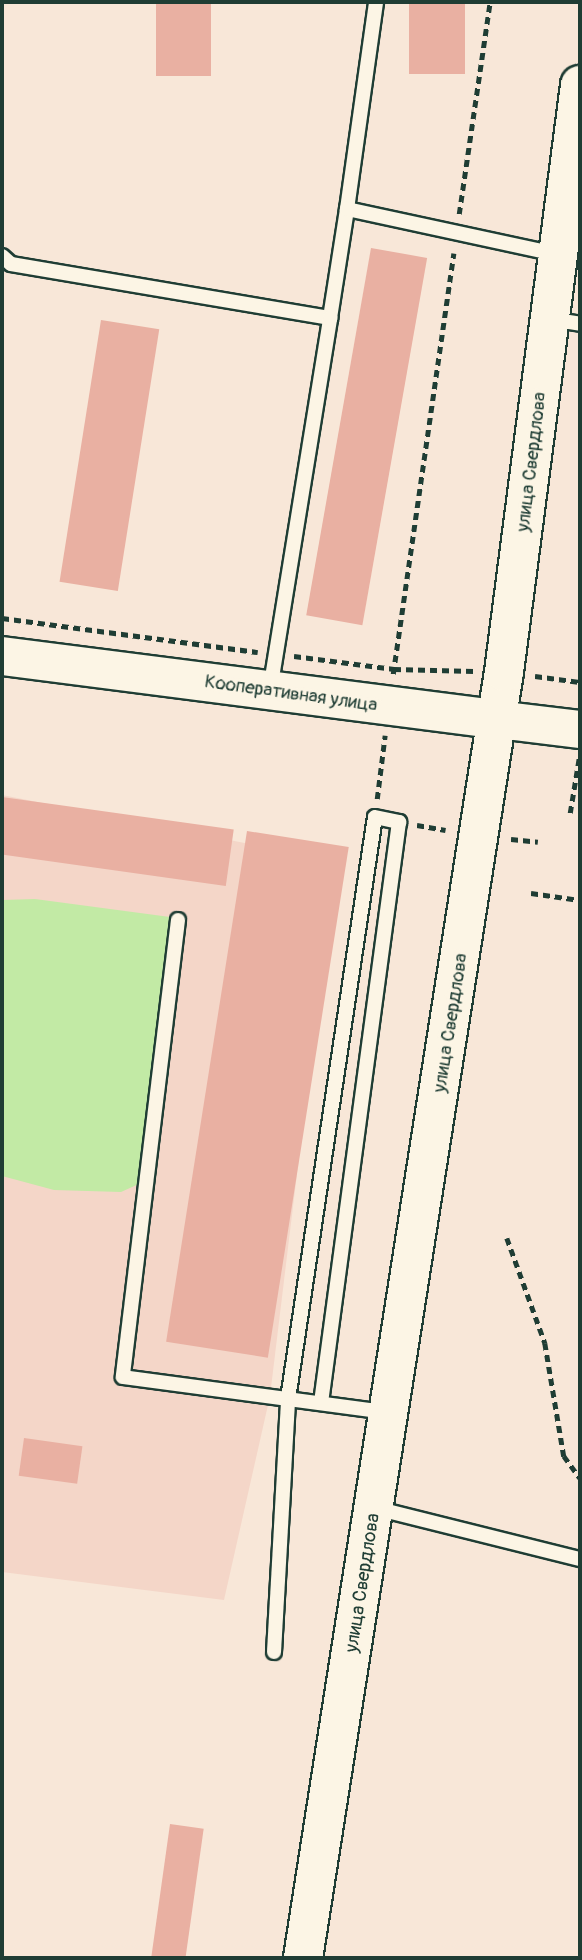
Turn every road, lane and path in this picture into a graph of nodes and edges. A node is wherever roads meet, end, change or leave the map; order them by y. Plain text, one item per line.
1 (376, 2) edge
2 (490, 2) edge
3 (580, 85) edge
4 (347, 209) junction
5 (457, 230) junction
6 (556, 254) junction
7 (2, 256) edge
8 (331, 318) junction
9 (564, 322) edge
10 (2, 656) edge
11 (270, 692) junction
12 (388, 707) junction
13 (497, 719) junction
14 (580, 729) edge
15 (580, 749) edge
16 (570, 813) dead end
17 (375, 817) junction
18 (531, 893) dead end
19 (580, 900) edge
20 (178, 920) dead end
21 (507, 1238) dead end
22 (288, 1399) junction
23 (321, 1404) junction
24 (390, 1413) junction
25 (580, 1478) edge
26 (375, 1507) junction
27 (580, 1559) edge
28 (274, 1652) dead end
29 (303, 1958) edge

1 - 4 lane
2 - 5 path
3 - 6 main road, улица Свердлова
4 - 5 lane
4 - 8 lane
5 - 6 lane
5 - 12 path
6 - 9 main road, улица Свердлова
7 - 8 lane
8 - 11 lane
9 - 13 main road, улица Свердлова
10 - 11 main road, Кооперативная улица
11 - 12 main road, Кооперативная улица
12 - 13 main road, Кооперативная улица
12 - 17 path
13 - 14 street, Кооперативная улица
13 - 24 main road, улица Свердлова
15 - 16 path
17 - 22 lane
17 - 23 lane
18 - 19 path
20 - 22 lane
21 - 25 path
22 - 23 lane
22 - 28 lane
23 - 24 lane
24 - 26 main road, улица Свердлова
26 - 27 lane
26 - 29 main road, улица Свердлова

